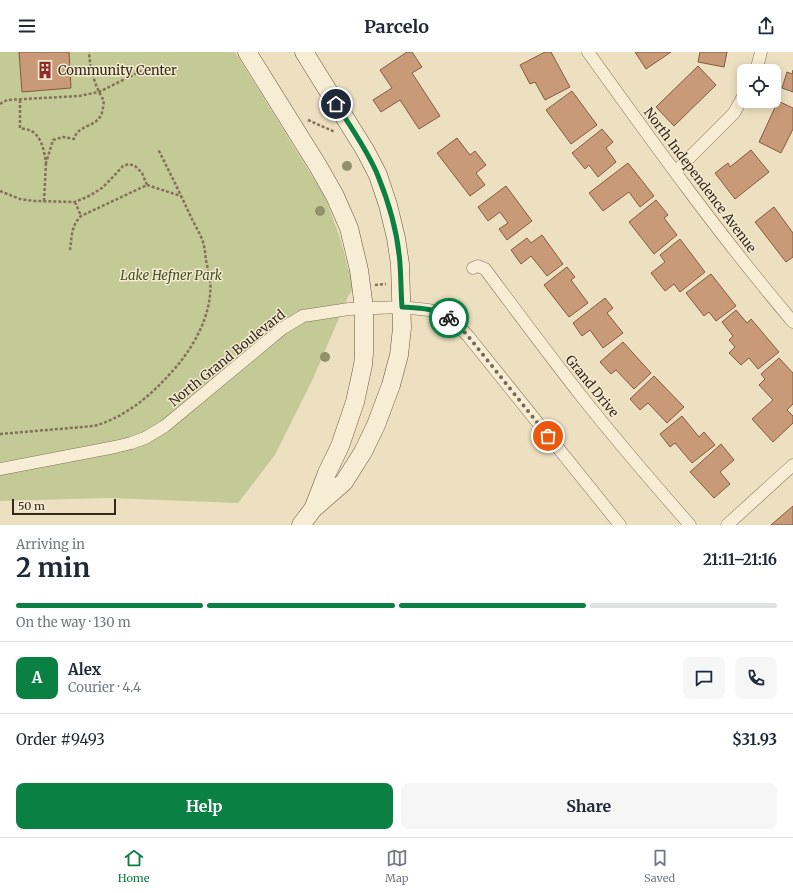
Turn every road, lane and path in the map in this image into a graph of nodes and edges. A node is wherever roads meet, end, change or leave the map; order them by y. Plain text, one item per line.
1 (89, 52) edge
2 (248, 52) edge
3 (304, 52) edge
4 (588, 52) edge
5 (761, 52) edge
6 (758, 64) edge
7 (142, 70) dead end
8 (98, 92) junction
9 (20, 100) junction
10 (0, 104) edge
11 (737, 108) edge
12 (305, 119) dead end
13 (360, 142) junction
14 (158, 149) dead end
15 (46, 163) junction
16 (675, 172) junction
17 (147, 185) junction
18 (0, 191) edge
19 (181, 196) junction
20 (44, 201) junction
21 (76, 202) junction
22 (81, 216) junction
23 (70, 250) dead end
24 (473, 268) dead end
25 (387, 284) dead end
26 (375, 285) dead end
27 (402, 307) junction
28 (364, 308) junction
29 (793, 322) edge
30 (0, 434) edge
31 (793, 465) edge
32 (0, 469) edge
33 (306, 519) edge
34 (620, 525) edge
35 (690, 525) edge
36 (727, 525) edge

1 - 8 path
2 - 28 street
3 - 13 street
4 - 16 street, North Independence Avenue
5 - 6 street
7 - 8 path
8 - 9 path
8 - 15 path
9 - 10 path
9 - 15 path
11 - 16 street
12 - 13 path
13 - 27 street
14 - 19 path
15 - 20 path
16 - 29 street, North Independence Avenue
17 - 19 path
17 - 21 path
17 - 22 path
18 - 20 path
19 - 30 path
20 - 21 path
21 - 22 path
22 - 23 path
24 - 35 street, Grand Drive
25 - 26 path
27 - 28 street, North Grand Boulevard
27 - 33 street
27 - 34 street, North Grand Boulevard
28 - 32 street, North Grand Boulevard
28 - 33 street
31 - 36 street

